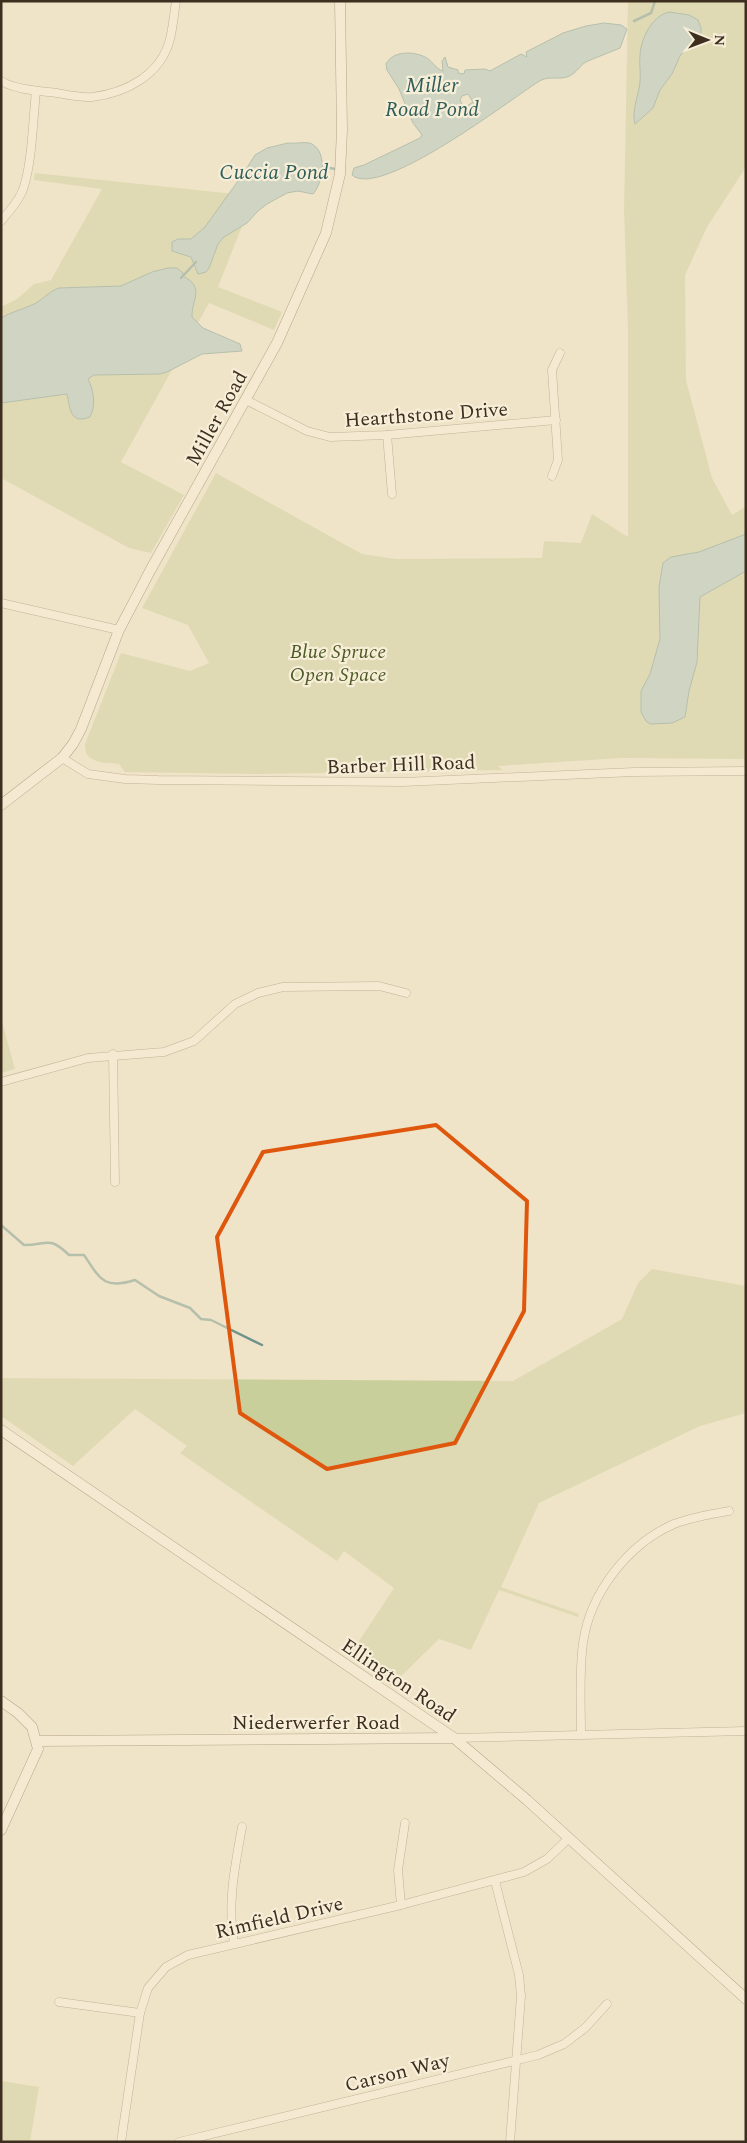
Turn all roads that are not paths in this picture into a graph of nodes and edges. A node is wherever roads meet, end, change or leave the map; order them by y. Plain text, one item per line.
1 (176, 1) edge
2 (340, 1) edge
3 (1, 81) edge
4 (36, 91) junction
5 (1, 221) edge
6 (560, 353) dead end
7 (246, 400) junction
8 (556, 420) junction
9 (387, 435) junction
10 (552, 476) dead end
11 (392, 494) dead end
12 (1, 603) edge
13 (119, 630) junction
14 (62, 758) junction
15 (746, 771) edge
16 (1, 805) edge
17 (406, 993) dead end
18 (113, 1054) junction
19 (1, 1082) edge
20 (115, 1182) dead end
21 (1, 1430) edge
22 (729, 1511) dead end
23 (1, 1701) edge
24 (746, 1731) edge
25 (582, 1734) junction
26 (454, 1738) junction
27 (37, 1741) junction
28 (405, 1823) dead end
29 (242, 1827) dead end
30 (1, 1830) edge
31 (569, 1838) junction
32 (495, 1881) junction
33 (401, 1905) junction
34 (234, 1944) junction
35 (746, 1998) edge
36 (59, 2002) dead end
37 (607, 2004) dead end
38 (140, 2013) junction
39 (516, 2060) junction
40 (122, 2142) edge
41 (179, 2142) edge
42 (510, 2142) edge

1 - 4 street
2 - 7 street, Miller Road
3 - 4 street
4 - 5 street
6 - 8 street
7 - 9 street, Hearthstone Drive
7 - 13 street, Miller Road
8 - 9 street, Hearthstone Drive
8 - 10 street
9 - 11 street
12 - 13 street
13 - 14 street, Miller Road
14 - 15 street, Barber Hill Road
14 - 16 street, Miller Road
17 - 18 street
18 - 19 street
18 - 20 street
21 - 26 street, Ellington Road
22 - 25 street
23 - 27 street
24 - 25 street, Niederwerfer Road
25 - 26 street, Niederwerfer Road
26 - 27 street, Niederwerfer Road
26 - 31 street, Ellington Road
27 - 30 street
28 - 33 street
29 - 34 street
31 - 32 street, Rimfield Drive
31 - 35 street, Ellington Road
32 - 33 street, Rimfield Drive
32 - 39 street
33 - 34 street, Rimfield Drive
34 - 38 street, Rimfield Drive
36 - 38 street
37 - 39 street, Carson Way
38 - 40 street, Rimfield Drive
39 - 41 street, Carson Way
39 - 42 street

